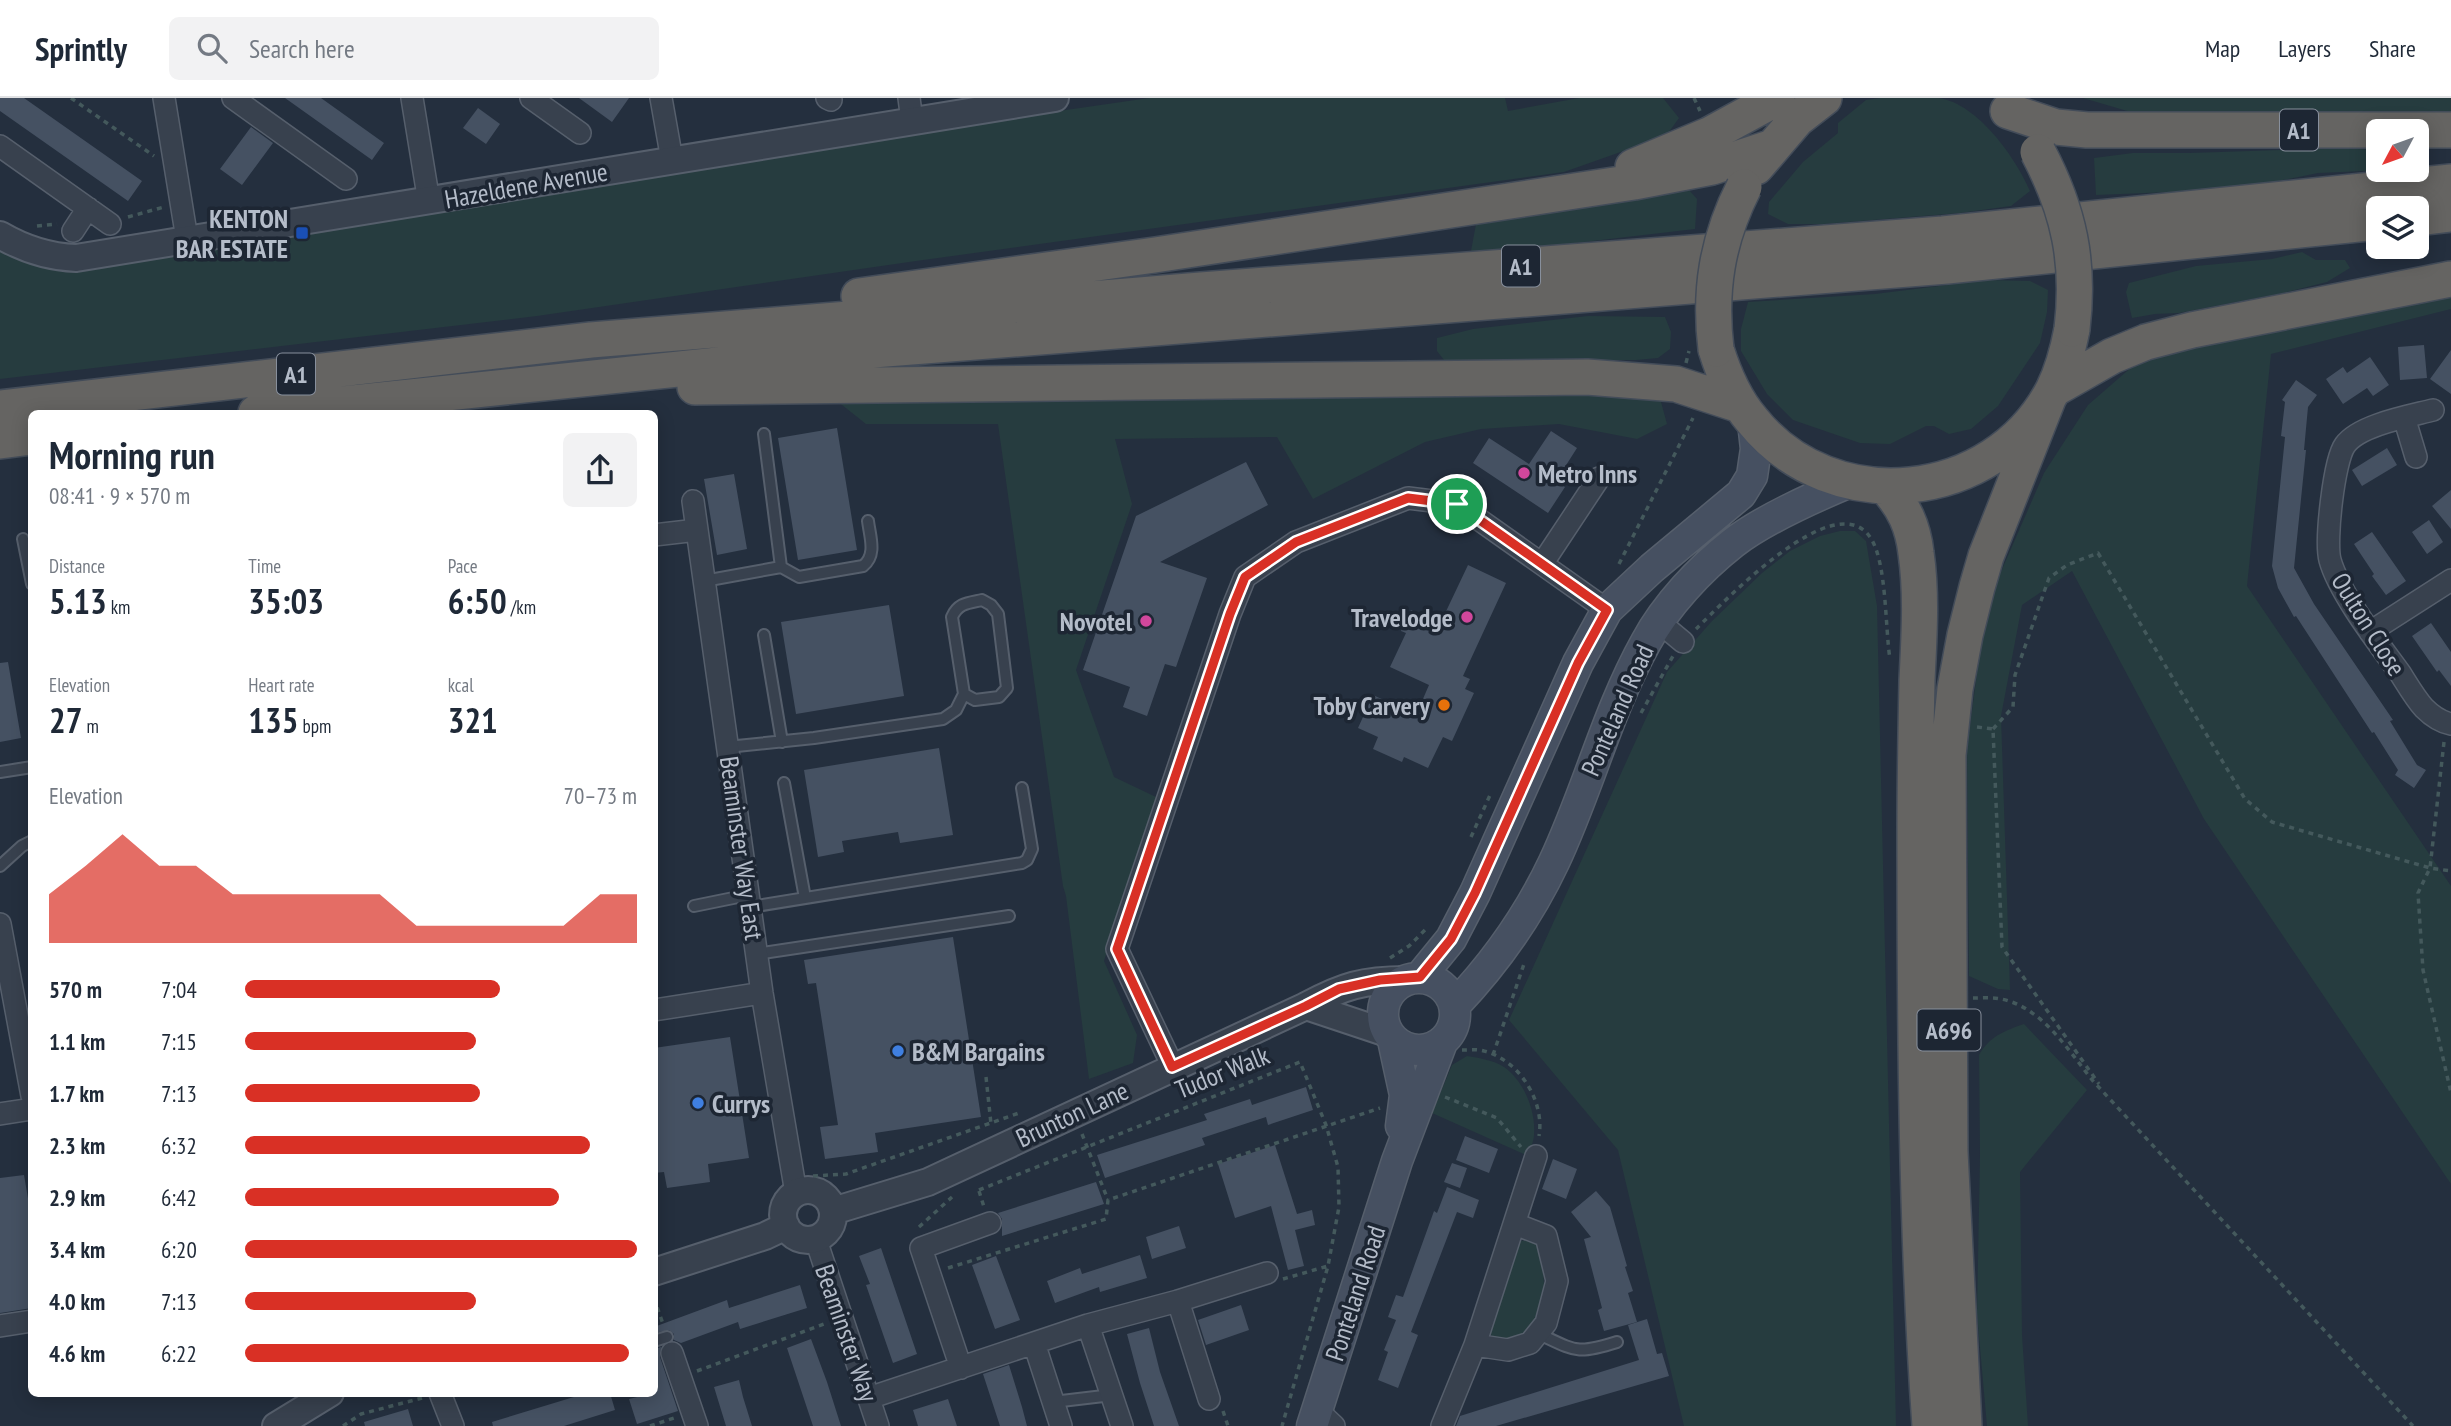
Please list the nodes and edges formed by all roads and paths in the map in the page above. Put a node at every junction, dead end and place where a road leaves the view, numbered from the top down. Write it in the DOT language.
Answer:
graph roads {
  1 [pos="71,98"];
  2 [pos="164,98"];
  3 [pos="233,98"];
  4 [pos="412,98"];
  5 [pos="531,98"];
  6 [pos="661,98"];
  7 [pos="1055,98"];
  8 [pos="1777,98"];
  9 [pos="1824,98"];
  10 [pos="2013,102"];
  11 [pos="910,110"];
  12 [pos="2451,130"];
  13 [pos="580,134"];
  14 [pos="1770,148"];
  15 [pos="3,152"];
  16 [pos="672,160"];
  17 [pos="176,171"];
  18 [pos="346,179"];
  19 [pos="2451,182"];
  20 [pos="1567,191"];
  21 [pos="429,202"];
  22 [pos="88,208"];
  23 [pos="2451,214"];
  24 [pos="2429,217"];
  25 [pos="2366,223"];
  26 [pos="110,224"];
  27 [pos="73,232"];
  28 [pos="0,235"];
  29 [pos="187,239"];
  30 [pos="2451,279"];
  31 [pos="591,340"];
  32 [pos="594,377"];
  33 [pos="2051,394"];
  34 [pos="0,408"];
  35 [pos="284,410"];
  36 [pos="2433,410"];
  37 [pos="1746,414"];
  38 [pos="2404,417"];
  39 [pos="764,434"];
  40 [pos="28,437"];
  41 [pos="0,440"];
  42 [pos="2416,457"];
  43 [pos="1599,478"];
  44 [pos="1850,482"];
  45 [pos="1886,487"];
  46 [pos="693,501"];
  47 [pos="868,521"];
  48 [pos="697,530"];
  49 [pos="658,535"];
  50 [pos="23,539"];
  51 [pos="28,564"];
  52 [pos="1542,564"];
  53 [pos="781,567"];
  54 [pos="2451,580"];
  55 [pos="704,581"];
  56 [pos="1607,610"];
  57 [pos="1659,621"];
  58 [pos="2371,632"];
  59 [pos="764,635"];
  60 [pos="1683,642"];
  61 [pos="1892,670"];
  62 [pos="964,694"];
  63 [pos="2449,724"];
  64 [pos="1966,726"];
  65 [pos="1993,729"];
  66 [pos="782,742"];
  67 [pos="727,747"];
  68 [pos="28,768"];
  69 [pos="0,772"];
  70 [pos="784,783"];
  71 [pos="1022,788"];
  72 [pos="28,844"];
  73 [pos="0,866"];
  74 [pos="2430,868"];
  75 [pos="2451,871"];
  76 [pos="805,898"];
  77 [pos="749,901"];
  78 [pos="694,906"];
  79 [pos="1009,916"];
  80 [pos="0,924"];
  81 [pos="756,954"];
  82 [pos="1413,979"];
  83 [pos="762,993"];
  84 [pos="1949,996"];
  85 [pos="1455,1005"];
  86 [pos="1306,1006"];
  87 [pos="658,1009"];
  88 [pos="1390,1037"];
  89 [pos="1438,1051"];
  90 [pos="1172,1067"];
  91 [pos="28,1074"];
  92 [pos="986,1077"];
  93 [pos="2104,1092"];
  94 [pos="2451,1093"];
  95 [pos="1440,1095"];
  96 [pos="1392,1104"];
  97 [pos="28,1110"];
  98 [pos="0,1114"];
  99 [pos="1073,1114"];
  100 [pos="1326,1125"];
  101 [pos="1087,1147"];
  102 [pos="999,1149"];
  103 [pos="1536,1156"];
  104 [pos="1397,1161"];
  105 [pos="979,1190"];
  106 [pos="796,1193"];
  107 [pos="954,1195"];
  108 [pos="1108,1200"];
  109 [pos="833,1211"];
  110 [pos="990,1223"];
  111 [pos="1515,1224"];
  112 [pos="786,1226"];
  113 [pos="816,1240"];
  114 [pos="920,1248"];
  115 [pos="1328,1266"];
  116 [pos="658,1271"];
  117 [pos="1267,1273"];
  118 [pos="929,1274"];
  119 [pos="1178,1301"];
  120 [pos="842,1318"];
  121 [pos="28,1322"];
  122 [pos="1088,1325"];
  123 [pos="0,1326"];
  124 [pos="1538,1333"];
  125 [pos="1617,1342"];
  126 [pos="1034,1343"];
  127 [pos="665,1344"];
  128 [pos="1475,1345"];
  129 [pos="961,1368"];
  130 [pos="681,1376"];
  131 [pos="1112,1395"];
  132 [pos="323,1397"];
  133 [pos="425,1397"];
  134 [pos="442,1397"];
  135 [pos="869,1398"];
  136 [pos="1209,1399"];
  137 [pos="1053,1402"];
  138 [pos="695,1419"];
  139 [pos="1321,1421"];
  140 [pos="276,1426"];
  141 [pos="343,1426"];
  142 [pos="453,1426"];
  143 [pos="650,1426"];
  144 [pos="878,1426"];
  145 [pos="1061,1426"];
  146 [pos="1122,1426"];
  147 [pos="1282,1426"];
  148 [pos="1442,1426"];
  149 [pos="1930,1426"];
  150 [pos="1964,1426"];
  151 [pos="2413,1426"];
  1 -- 17 [label="path"];
  2 -- 17 [label="street"];
  3 -- 18 [label="street"];
  4 -- 21 [label="street"];
  5 -- 13 [label="street"];
  6 -- 16 [label="street"];
  7 -- 11 [label="street, Hazeldene Avenue"];
  8 -- 20 [label="highway, A1"];
  9 -- 14 [label="highway"];
  10 -- 12 [label="highway, A1"];
  10 -- 33 [label="highway, bridge"];
  11 -- 16 [label="street, Hazeldene Avenue"];
  14 -- 20 [label="highway, A1"];
  14 -- 37 [label="highway, bridge"];
  15 -- 22 [label="street"];
  16 -- 21 [label="street, Hazeldene Avenue"];
  17 -- 29 [label="street"];
  19 -- 31 [label="highway, A1"];
  20 -- 31 [label="highway, A1"];
  21 -- 29 [label="street, Hazeldene Avenue"];
  22 -- 26 [label="street"];
  22 -- 27 [label="street"];
  23 -- 24 [label="highway"];
  25 -- 32 [label="highway, A1"];
  28 -- 29 [label="street, Hazeldene Avenue"];
  30 -- 33 [label="highway"];
  31 -- 34 [label="highway, A1"];
  32 -- 35 [label="highway, A1"];
  32 -- 37 [label="highway, A1"];
  33 -- 45 [label="highway"];
  33 -- 84 [label="highway, A696"];
  36 -- 38 [label="street, Oulton Close"];
  37 -- 44 [label="highway"];
  37 -- 56 [label="main road, Ponteland Road"];
  38 -- 42 [label="street"];
  38 -- 58 [label="street, Oulton Close"];
  39 -- 53 [label="lane"];
  40 -- 41 [label="highway"];
  43 -- 52 [label="street"];
  44 -- 45 [label="highway"];
  44 -- 57 [label="main road, Ponteland Road"];
  45 -- 149 [label="highway, A696"];
  46 -- 48 [label="street, Beaminster Way East"];
  47 -- 53 [label="lane"];
  48 -- 49 [label="street"];
  48 -- 55 [label="street, Beaminster Way East"];
  50 -- 51 [label="lane"];
  52 -- 56 [label="street"];
  52 -- 90 [label="street"];
  53 -- 55 [label="lane"];
  54 -- 58 [label="street"];
  55 -- 67 [label="street, Beaminster Way East"];
  56 -- 82 [label="main road, Ponteland Road"];
  57 -- 60 [label="street"];
  57 -- 85 [label="main road, Ponteland Road"];
  58 -- 63 [label="street, Oulton Close"];
  59 -- 66 [label="lane"];
  60 -- 61 [label="path"];
  62 -- 62 [label="lane"];
  62 -- 66 [label="lane"];
  63 -- 74 [label="path"];
  64 -- 65 [label="path"];
  65 -- 74 [label="path"];
  65 -- 93 [label="path"];
  66 -- 67 [label="lane"];
  67 -- 77 [label="street, Beaminster Way East"];
  68 -- 69 [label="lane"];
  70 -- 76 [label="lane"];
  71 -- 76 [label="lane"];
  72 -- 73 [label="lane"];
  74 -- 75 [label="path"];
  74 -- 94 [label="path"];
  76 -- 77 [label="lane"];
  77 -- 78 [label="lane"];
  77 -- 81 [label="street, Beaminster Way East"];
  79 -- 81 [label="lane"];
  80 -- 91 [label="street"];
  81 -- 83 [label="street, Beaminster Way East"];
  82 -- 85 [label="main road"];
  82 -- 86 [label="street, Brunton Lane"];
  82 -- 88 [label="main road"];
  83 -- 87 [label="street"];
  83 -- 106 [label="street, Beaminster Way East"];
  84 -- 93 [label="path"];
  84 -- 150 [label="highway, A696"];
  85 -- 89 [label="main road"];
  86 -- 88 [label="street"];
  86 -- 90 [label="street, Brunton Lane"];
  88 -- 89 [label="main road"];
  88 -- 104 [label="main road, Ponteland Road"];
  89 -- 103 [label="path"];
  89 -- 104 [label="main road, Ponteland Road"];
  90 -- 99 [label="street, Brunton Lane"];
  92 -- 102 [label="path"];
  93 -- 151 [label="path"];
  95 -- 103 [label="path"];
  96 -- 100 [label="path"];
  97 -- 98 [label="street"];
  99 -- 101 [label="path"];
  99 -- 102 [label="street, Brunton Lane"];
  100 -- 101 [label="path, Tudor Walk"];
  100 -- 108 [label="path"];
  100 -- 115 [label="path"];
  101 -- 105 [label="path, Tudor Walk"];
  101 -- 108 [label="path"];
  102 -- 109 [label="street, Brunton Lane"];
  103 -- 111 [label="street"];
  104 -- 139 [label="main road, Ponteland Road"];
  106 -- 109 [label="street"];
  106 -- 112 [label="street"];
  107 -- 114 [label="path"];
  108 -- 118 [label="path"];
  109 -- 113 [label="street"];
  110 -- 114 [label="street"];
  111 -- 124 [label="street"];
  111 -- 128 [label="street"];
  112 -- 113 [label="street"];
  112 -- 116 [label="street"];
  113 -- 120 [label="street, Beaminster Way"];
  114 -- 118 [label="street"];
  115 -- 117 [label="path"];
  115 -- 147 [label="path"];
  117 -- 119 [label="street"];
  118 -- 129 [label="street"];
  119 -- 122 [label="street"];
  119 -- 136 [label="street"];
  120 -- 130 [label="path"];
  120 -- 135 [label="street, Beaminster Way"];
  121 -- 123 [label="street"];
  122 -- 126 [label="street"];
  122 -- 131 [label="street"];
  124 -- 125 [label="lane"];
  124 -- 128 [label="street"];
  126 -- 129 [label="street"];
  126 -- 137 [label="street"];
  127 -- 130 [label="street"];
  128 -- 148 [label="street"];
  129 -- 135 [label="street"];
  130 -- 138 [label="street"];
  131 -- 137 [label="lane"];
  131 -- 146 [label="street"];
  132 -- 140 [label="street"];
  133 -- 141 [label="path"];
  134 -- 142 [label="street"];
  135 -- 144 [label="street, Beaminster Way"];
  137 -- 145 [label="street"];
  138 -- 143 [label="path"];
}
